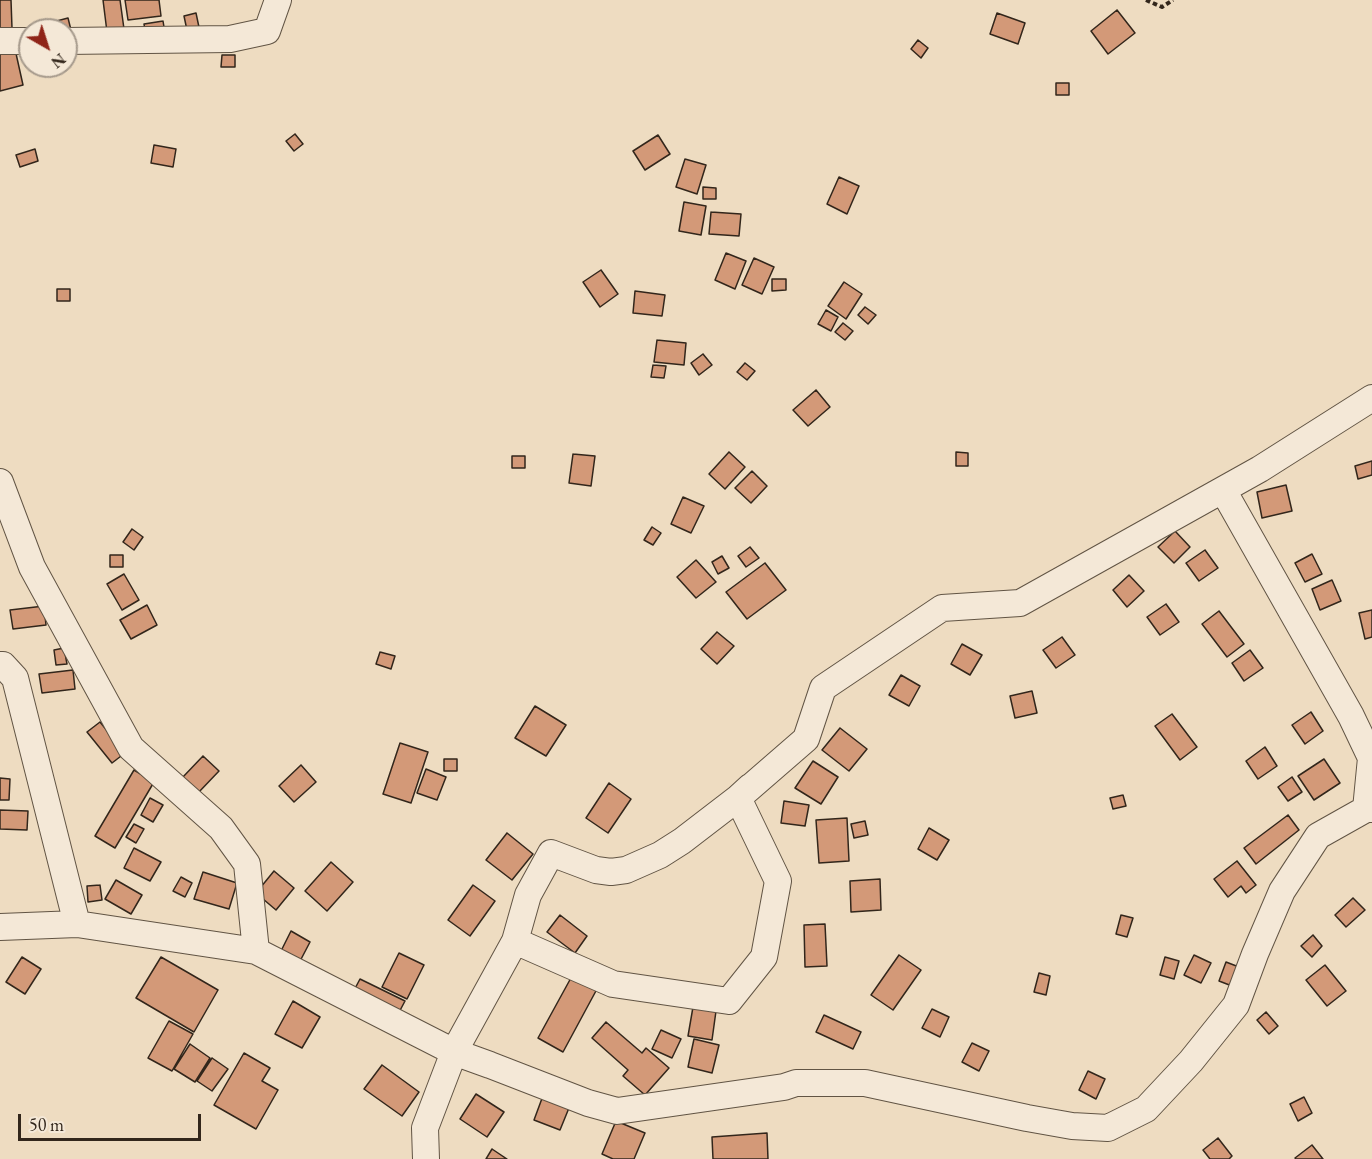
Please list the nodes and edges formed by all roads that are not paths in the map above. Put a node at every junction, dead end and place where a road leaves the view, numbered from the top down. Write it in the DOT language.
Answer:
graph roads {
  1 [pos="278,0"];
  2 [pos="0,41"];
  3 [pos="18,41"];
  4 [pos="78,41"];
  5 [pos="1372,398"];
  6 [pos="0,485"];
  7 [pos="1223,490"];
  8 [pos="1,657"];
  9 [pos="738,798"];
  10 [pos="1369,809"];
  11 [pos="77,924"];
  12 [pos="0,927"];
  13 [pos="515,941"];
  14 [pos="256,951"];
  15 [pos="454,1052"];
  16 [pos="426,1159"];
  1 -- 4 [label="street"];
  2 -- 3 [label="street"];
  5 -- 7 [label="street"];
  6 -- 14 [label="street"];
  7 -- 9 [label="street"];
  7 -- 10 [label="street"];
  8 -- 11 [label="street"];
  9 -- 13 [label="street"];
  9 -- 13 [label="street"];
  10 -- 15 [label="street"];
  11 -- 12 [label="street"];
  11 -- 14 [label="street"];
  13 -- 15 [label="street"];
  14 -- 15 [label="street"];
  15 -- 16 [label="street"];
}
